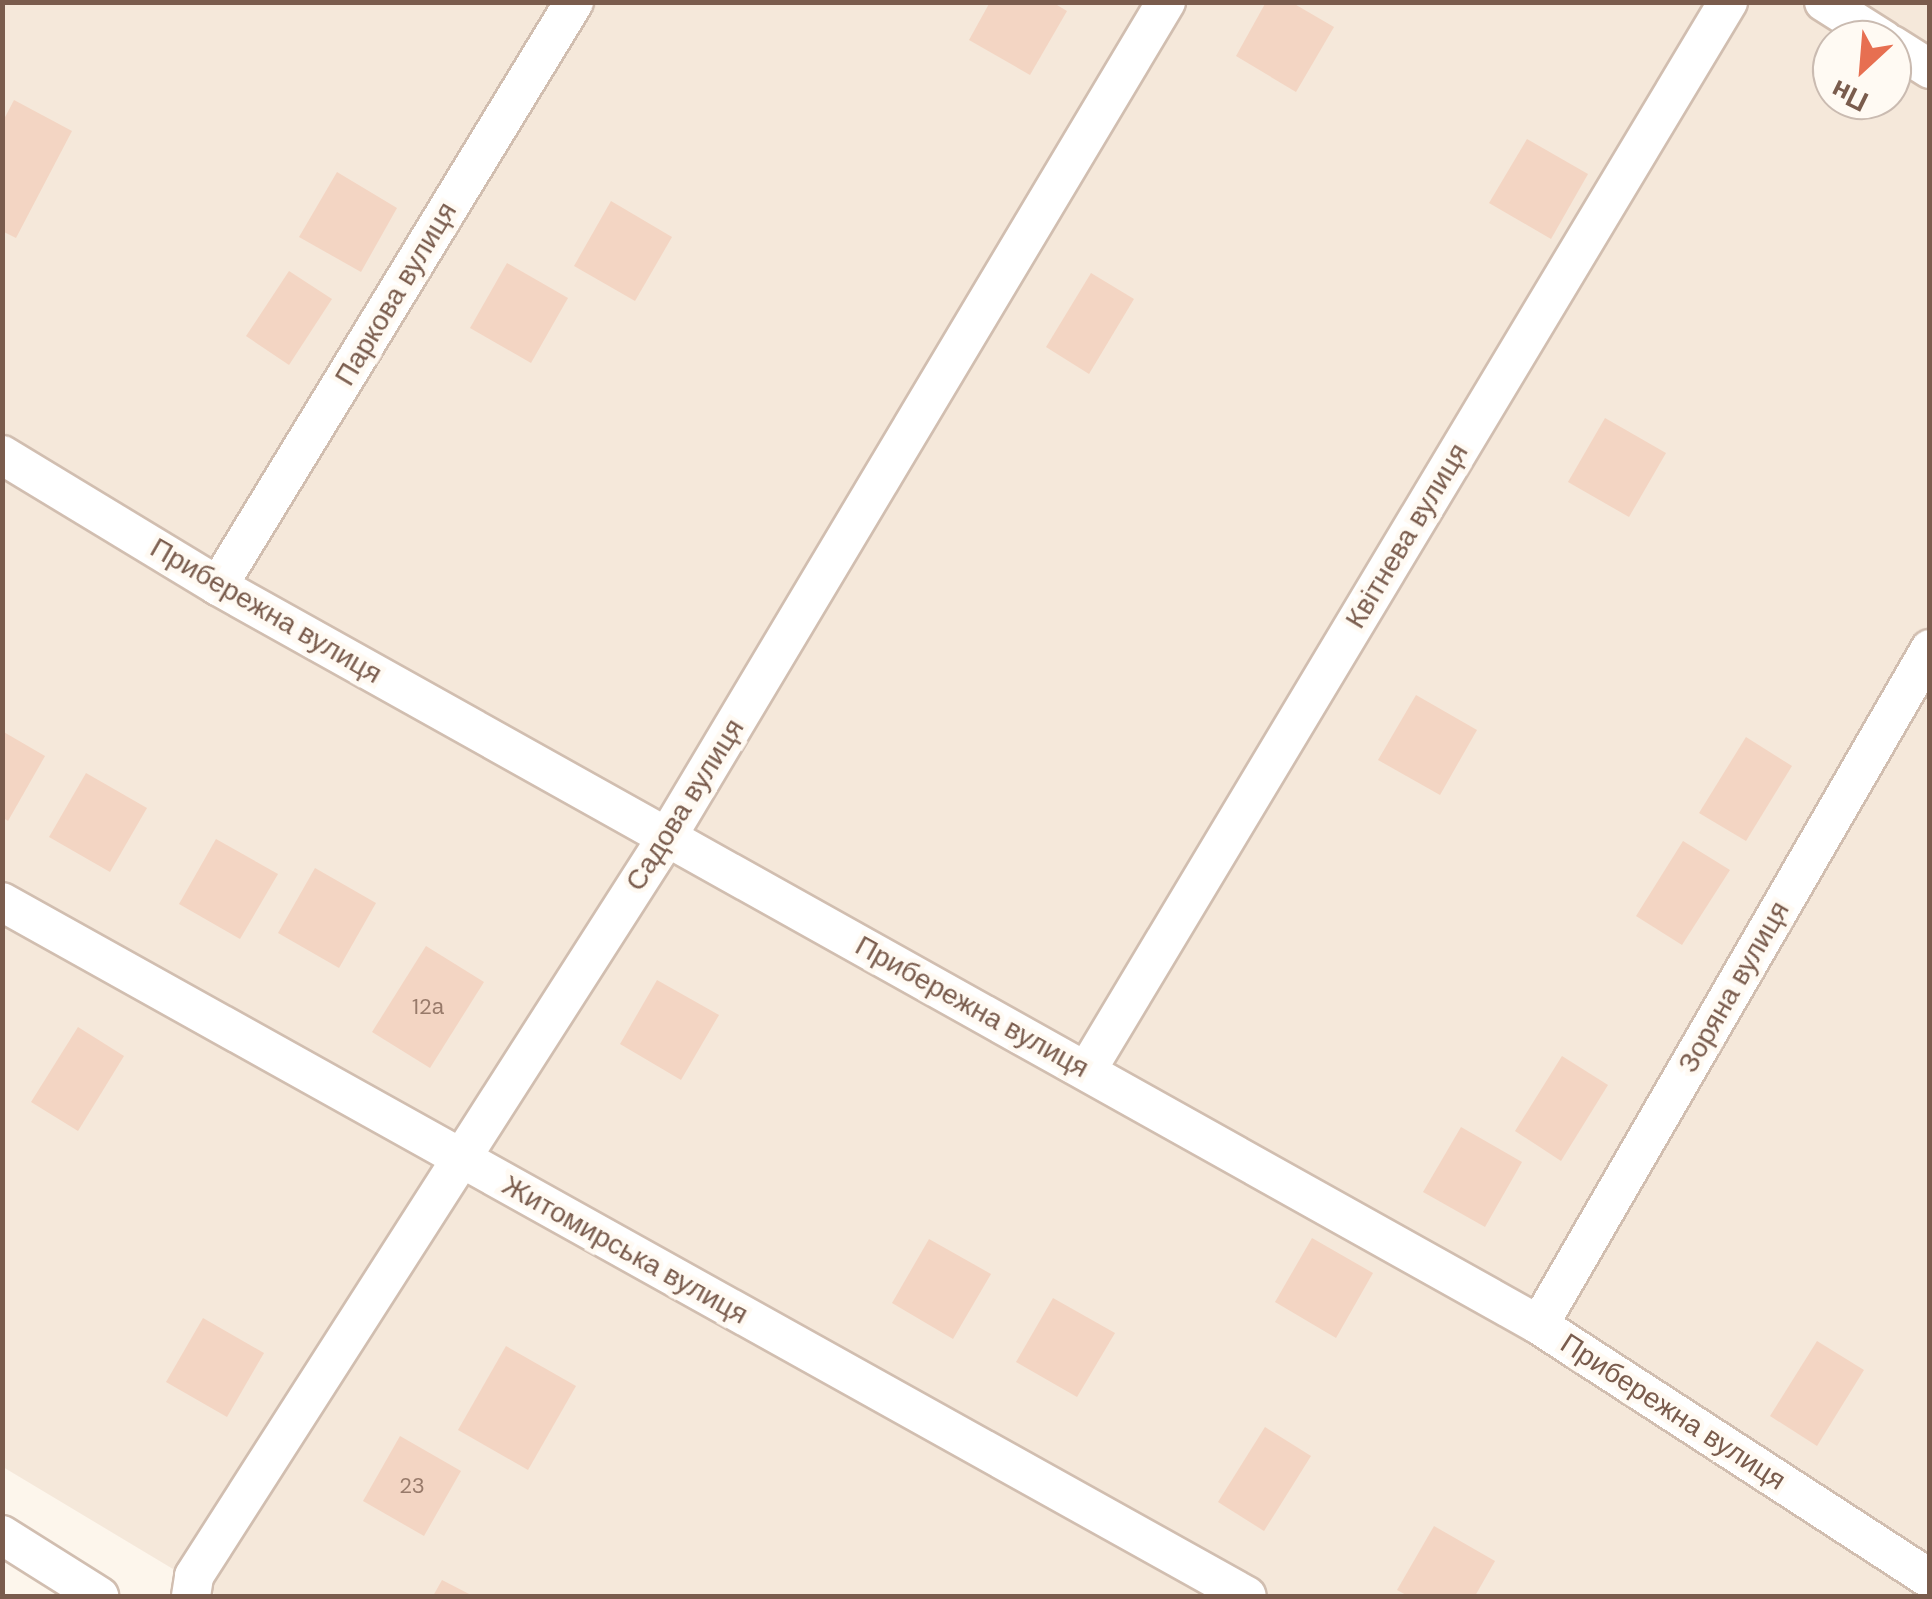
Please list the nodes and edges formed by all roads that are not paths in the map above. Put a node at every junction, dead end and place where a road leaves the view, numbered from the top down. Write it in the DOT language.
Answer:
graph roads {
  1 [pos="574,2"];
  2 [pos="1166,2"];
  3 [pos="1728,2"];
  4 [pos="1824,2"];
  5 [pos="1852,20"];
  6 [pos="2,455"];
  7 [pos="218,586"];
  8 [pos="1930,650"];
  9 [pos="667,838"];
  10 [pos="2,902"];
  11 [pos="1087,1070"];
  12 [pos="459,1158"];
  13 [pos="1539,1325"];
  14 [pos="2,1535"];
  15 [pos="1930,1579"];
  16 [pos="99,1596"];
  17 [pos="191,1596"];
  18 [pos="1247,1596"];
  1 -- 7 [label="street, Паркова вулиця"];
  2 -- 9 [label="street, Садова вулиця"];
  3 -- 11 [label="street, Квітнева вулиця"];
  4 -- 5 [label="street"];
  6 -- 7 [label="street, Прибережна вулиця"];
  7 -- 9 [label="street, Прибережна вулиця"];
  8 -- 13 [label="street, Зоряна вулиця"];
  9 -- 11 [label="street, Прибережна вулиця"];
  9 -- 12 [label="street, Садова вулиця"];
  10 -- 12 [label="street, Житомирська вулиця"];
  11 -- 13 [label="street, Прибережна вулиця"];
  12 -- 17 [label="street, Садова вулиця"];
  12 -- 18 [label="street, Житомирська вулиця"];
  13 -- 15 [label="street, Прибережна вулиця"];
  14 -- 16 [label="street"];
}
